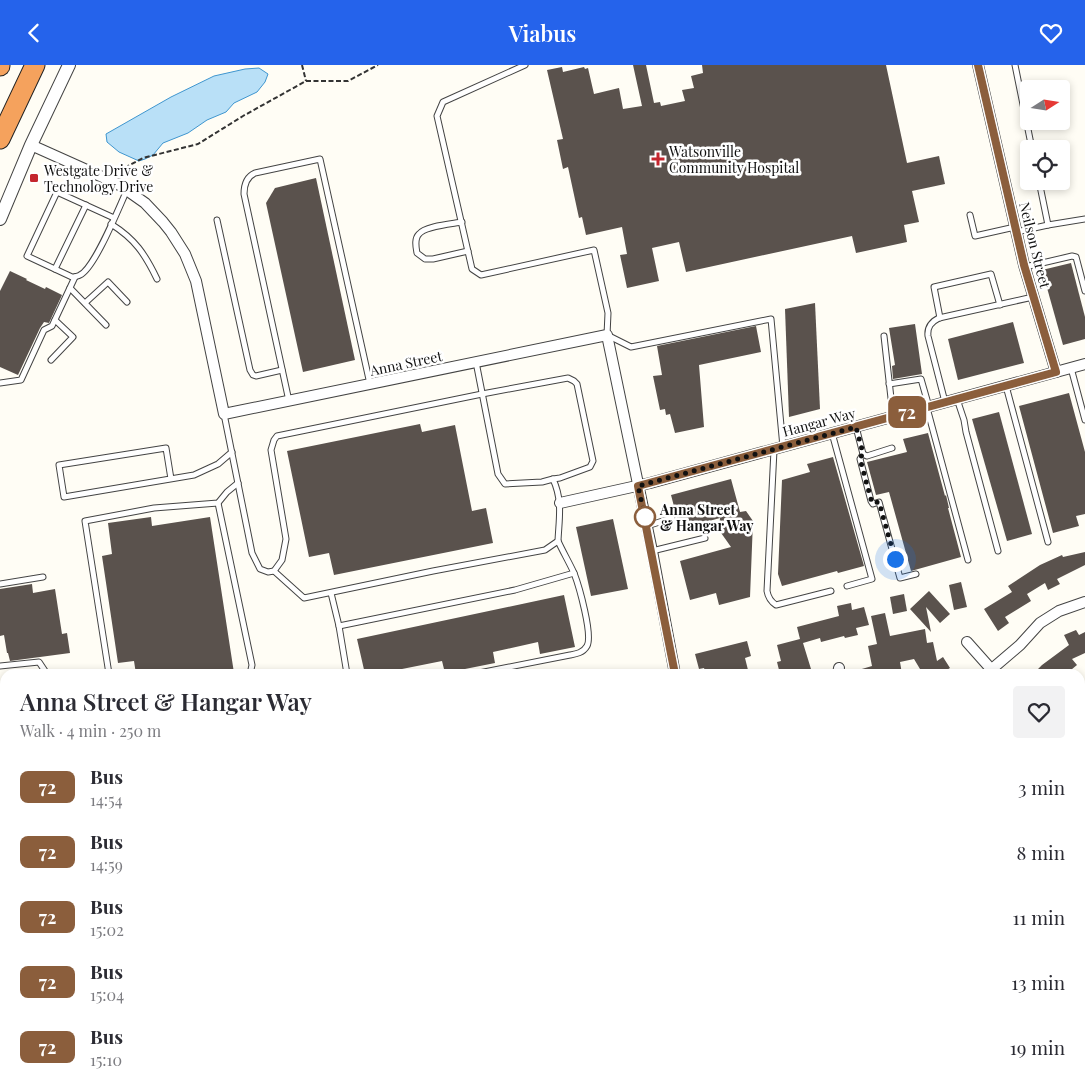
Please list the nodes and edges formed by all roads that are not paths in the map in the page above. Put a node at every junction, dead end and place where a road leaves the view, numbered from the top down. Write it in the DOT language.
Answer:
graph roads {
  1 [pos="35,65"];
  2 [pos="69,65"];
  3 [pos="525,65"];
  4 [pos="978,65"];
  5 [pos="1015,65"];
  6 [pos="0,139"];
  7 [pos="1030,140"];
  8 [pos="31,145"];
  9 [pos="123,187"];
  10 [pos="1040,190"];
  11 [pos="86,205"];
  12 [pos="970,215"];
  13 [pos="0,219"];
  14 [pos="1085,219"];
  15 [pos="217,220"];
  16 [pos="113,221"];
  17 [pos="462,222"];
  18 [pos="1048,225"];
  19 [pos="1016,229"];
  20 [pos="468,251"];
  21 [pos="1025,267"];
  22 [pos="55,269"];
  23 [pos="76,277"];
  24 [pos="157,279"];
  25 [pos="70,288"];
  26 [pos="1085,291"];
  27 [pos="1034,297"];
  28 [pos="127,302"];
  29 [pos="85,303"];
  30 [pos="1000,305"];
  31 [pos="940,318"];
  32 [pos="55,320"];
  33 [pos="106,325"];
  34 [pos="607,335"];
  35 [pos="884,336"];
  36 [pos="51,359"];
  37 [pos="476,362"];
  38 [pos="1085,364"];
  39 [pos="1071,368"];
  40 [pos="282,371"];
  41 [pos="1056,372"];
  42 [pos="0,383"];
  43 [pos="370,384"];
  44 [pos="889,384"];
  45 [pos="1006,385"];
  46 [pos="482,394"];
  47 [pos="957,399"];
  48 [pos="289,401"];
  49 [pos="945,402"];
  50 [pos="928,407"];
  51 [pos="224,414"];
  52 [pos="893,416"];
  53 [pos="1085,421"];
  54 [pos="856,427"];
  55 [pos="832,433"];
  56 [pos="778,448"];
  57 [pos="892,448"];
  58 [pos="232,452"];
  59 [pos="863,453"];
  60 [pos="171,479"];
  61 [pos="553,479"];
  62 [pos="238,483"];
  63 [pos="638,486"];
  64 [pos="218,503"];
  65 [pos="560,503"];
  66 [pos="672,518"];
  67 [pos="646,526"];
  68 [pos="705,538"];
  69 [pos="558,541"];
  70 [pos="1048,542"];
  71 [pos="652,551"];
  72 [pos="998,551"];
  73 [pos="968,560"];
  74 [pos="274,571"];
  75 [pos="574,573"];
  76 [pos="916,574"];
  77 [pos="43,577"];
  78 [pos="0,584"];
  79 [pos="847,586"];
  80 [pos="831,591"];
  81 [pos="331,593"];
  82 [pos="1085,602"];
  83 [pos="339,627"];
  84 [pos="967,642"];
  85 [pos="0,666"];
  86 [pos="44,669"];
  87 [pos="108,669"];
  88 [pos="251,669"];
  89 [pos="346,669"];
  90 [pos="499,669"];
  91 [pos="674,669"];
  92 [pos="987,669"];
  93 [pos="991,669"];
  1 -- 6 [label="highway"];
  2 -- 8 [label="street"];
  3 -- 17 [label="lane"];
  4 -- 19 [label="street, Neilson Street"];
  5 -- 7 [label="lane"];
  8 -- 9 [label="street"];
  8 -- 13 [label="street"];
  9 -- 16 [label="lane"];
  9 -- 51 [label="street"];
  10 -- 18 [label="lane"];
  11 -- 16 [label="lane"];
  11 -- 22 [label="lane"];
  11 -- 22 [label="lane"];
  12 -- 19 [label="lane"];
  14 -- 18 [label="lane"];
  15 -- 40 [label="lane"];
  16 -- 23 [label="lane"];
  16 -- 24 [label="lane"];
  17 -- 20 [label="lane"];
  17 -- 20 [label="lane"];
  18 -- 19 [label="lane"];
  19 -- 21 [label="street, Neilson Street"];
  20 -- 34 [label="lane"];
  21 -- 26 [label="lane"];
  21 -- 27 [label="street, Neilson Street"];
  22 -- 23 [label="lane"];
  23 -- 25 [label="lane"];
  25 -- 29 [label="lane"];
  25 -- 32 [label="lane"];
  27 -- 30 [label="lane"];
  27 -- 41 [label="street, Neilson Street"];
  28 -- 29 [label="lane"];
  29 -- 33 [label="lane"];
  30 -- 31 [label="lane"];
  30 -- 31 [label="lane"];
  31 -- 49 [label="lane"];
  32 -- 36 [label="lane"];
  32 -- 42 [label="lane"];
  34 -- 37 [label="street, Anna Street"];
  34 -- 56 [label="lane"];
  34 -- 63 [label="street"];
  35 -- 44 [label="lane"];
  37 -- 43 [label="street, Anna Street"];
  37 -- 46 [label="lane"];
  38 -- 39 [label="street, Hangar Way"];
  39 -- 41 [label="street, Hangar Way"];
  39 -- 53 [label="lane"];
  40 -- 43 [label="lane"];
  40 -- 48 [label="lane"];
  41 -- 45 [label="street, Hangar Way"];
  43 -- 48 [label="street, Anna Street"];
  44 -- 50 [label="lane"];
  44 -- 52 [label="lane"];
  45 -- 47 [label="street, Hangar Way"];
  45 -- 70 [label="lane"];
  46 -- 61 [label="lane"];
  46 -- 61 [label="lane"];
  46 -- 74 [label="lane"];
  47 -- 49 [label="street, Hangar Way"];
  47 -- 72 [label="lane"];
  48 -- 51 [label="street, Anna Street"];
  49 -- 50 [label="street, Hangar Way"];
  50 -- 52 [label="street, Hangar Way"];
  50 -- 73 [label="lane"];
  51 -- 58 [label="lane"];
  52 -- 54 [label="street, Hangar Way"];
  54 -- 55 [label="street, Hangar Way"];
  54 -- 59 [label="lane"];
  55 -- 56 [label="street, Hangar Way"];
  55 -- 79 [label="lane"];
  56 -- 63 [label="street, Hangar Way"];
  56 -- 80 [label="lane"];
  57 -- 59 [label="lane"];
  58 -- 60 [label="lane"];
  58 -- 62 [label="lane"];
  59 -- 76 [label="lane"];
  60 -- 60 [label="lane"];
  61 -- 65 [label="lane"];
  62 -- 64 [label="lane"];
  62 -- 74 [label="lane"];
  63 -- 65 [label="street, Hangar Way"];
  63 -- 67 [label="street"];
  64 -- 87 [label="lane"];
  64 -- 88 [label="lane"];
  65 -- 69 [label="lane"];
  66 -- 67 [label="lane"];
  67 -- 71 [label="street"];
  68 -- 71 [label="lane"];
  69 -- 75 [label="lane"];
  69 -- 81 [label="lane"];
  71 -- 91 [label="street"];
  74 -- 81 [label="lane"];
  75 -- 83 [label="lane"];
  75 -- 90 [label="lane"];
  77 -- 78 [label="lane"];
  81 -- 83 [label="lane"];
  82 -- 93 [label="street"];
  83 -- 89 [label="lane"];
  84 -- 92 [label="street"];
  85 -- 86 [label="lane"];
}
